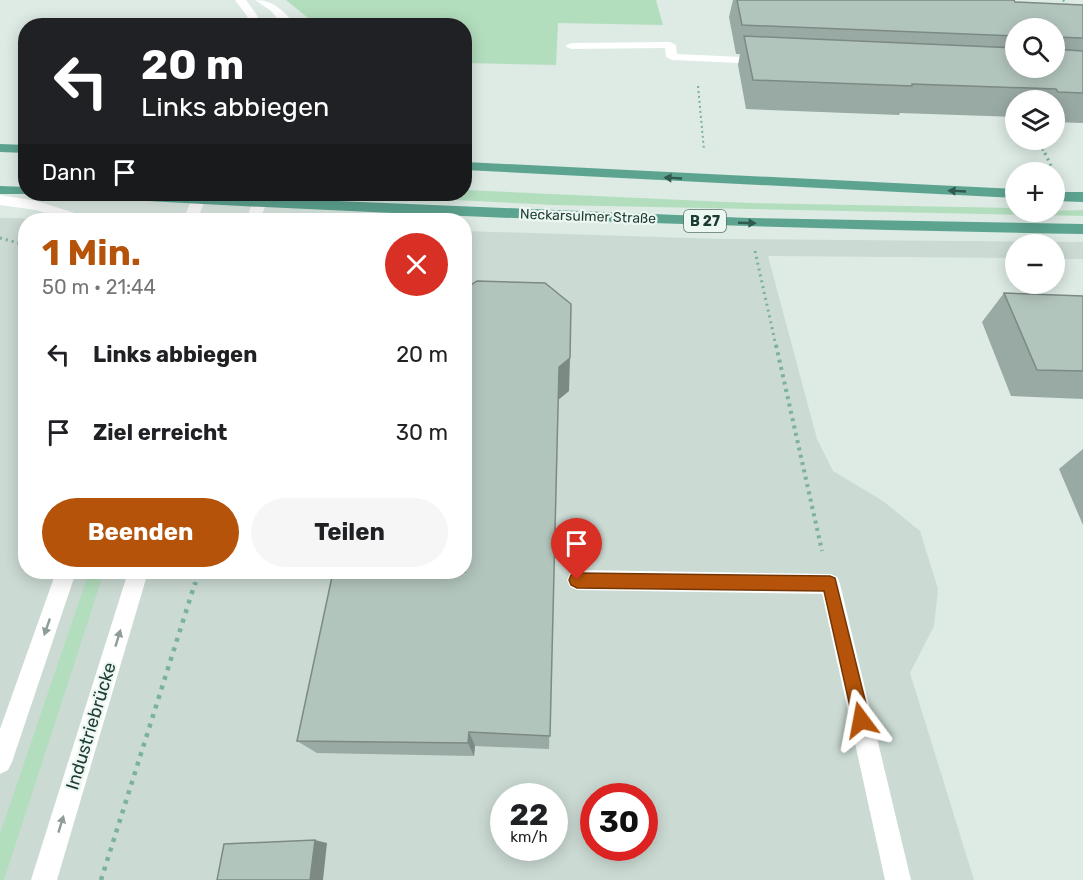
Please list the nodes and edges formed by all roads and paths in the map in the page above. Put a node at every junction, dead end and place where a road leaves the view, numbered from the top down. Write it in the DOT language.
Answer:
graph roads {
  1 [pos="240,0"];
  2 [pos="260,0"];
  3 [pos="1064,0"];
  4 [pos="1070,8"];
  5 [pos="253,18"];
  6 [pos="283,18"];
  7 [pos="571,46"];
  8 [pos="696,58"];
  9 [pos="779,62"];
  10 [pos="703,144"];
  11 [pos="0,148"];
  12 [pos="18,149"];
  13 [pos="472,166"];
  14 [pos="0,190"];
  15 [pos="18,191"];
  16 [pos="1005,193"];
  17 [pos="1065,196"];
  18 [pos="1083,197"];
  19 [pos="0,200"];
  20 [pos="310,201"];
  21 [pos="458,210"];
  22 [pos="60,213"];
  23 [pos="442,213"];
  24 [pos="749,223"];
  25 [pos="1083,229"];
  26 [pos="0,238"];
  27 [pos="18,242"];
  28 [pos="64,579"];
  29 [pos="136,579"];
  30 [pos="197,579"];
  31 [pos="577,580"];
  32 [pos="830,584"];
  33 [pos="0,762"];
  34 [pos="44,880"];
  35 [pos="101,880"];
  36 [pos="898,880"];
  1 -- 5 [label="main road"];
  2 -- 6 [label="main road"];
  3 -- 4 [label="path"];
  7 -- 8 [label="main road"];
  8 -- 9 [label="main road"];
  8 -- 10 [label="path"];
  11 -- 12 [label="main road"];
  16 -- 13 [label="main road, one-way"];
  14 -- 15 [label="main road"];
  17 -- 18 [label="main road"];
  19 -- 22 [label="main road"];
  20 -- 21 [label="main road, Neckarsulmer Straße / B 27"];
  21 -- 23 [label="main road"];
  21 -- 24 [label="main road, Neckarsulmer Straße / B 27, one-way"];
  24 -- 25 [label="main road, Neckarsulmer Straße / B 27"];
  24 -- 32 [label="path"];
  26 -- 27 [label="path"];
  28 -- 33 [label="main road, one-way"];
  34 -- 29 [label="main road, Industriebrücke, one-way"];
  30 -- 35 [label="path"];
  31 -- 32 [label="main road"];
  32 -- 36 [label="main road"];
}
